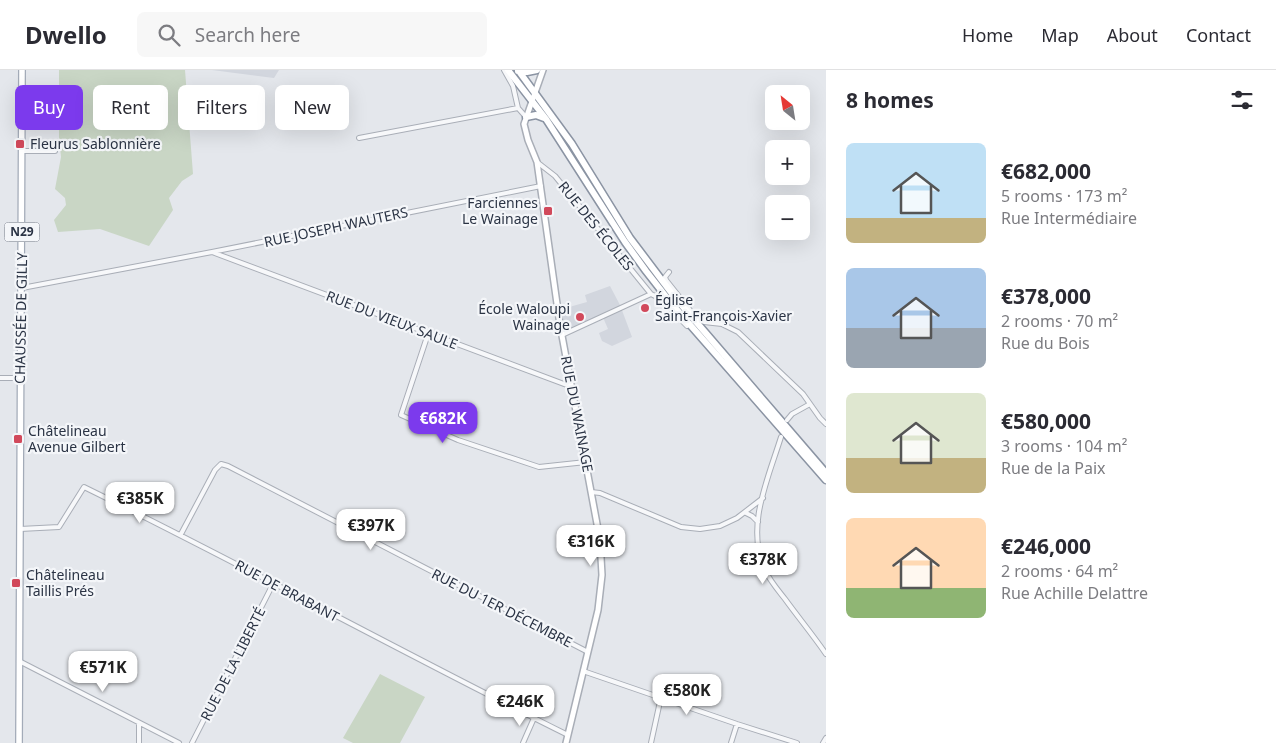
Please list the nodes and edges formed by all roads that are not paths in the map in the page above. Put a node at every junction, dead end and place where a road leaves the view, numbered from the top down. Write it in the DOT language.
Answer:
graph roads {
  1 [pos="22,70"];
  2 [pos="504,70"];
  3 [pos="508,70"];
  4 [pos="518,70"];
  5 [pos="537,70"];
  6 [pos="543,70"];
  7 [pos="534,92"];
  8 [pos="531,100"];
  9 [pos="518,108"];
  10 [pos="526,116"];
  11 [pos="546,119"];
  12 [pos="359,138"];
  13 [pos="55,150"];
  14 [pos="22,151"];
  15 [pos="537,162"];
  16 [pos="541,186"];
  17 [pos="212,252"];
  18 [pos="669,272"];
  19 [pos="22,288"];
  20 [pos="651,294"];
  21 [pos="687,326"];
  22 [pos="428,334"];
  23 [pos="562,335"];
  24 [pos="0,378"];
  25 [pos="21,378"];
  26 [pos="572,387"];
  27 [pos="810,404"];
  28 [pos="787,420"];
  29 [pos="826,424"];
  30 [pos="781,437"];
  31 [pos="586,462"];
  32 [pos="826,473"];
  33 [pos="826,480"];
  34 [pos="591,492"];
  35 [pos="763,498"];
  36 [pos="746,513"];
  37 [pos="758,522"];
  38 [pos="20,529"];
  39 [pos="181,534"];
  40 [pos="273,584"];
  41 [pos="588,652"];
  42 [pos="826,654"];
  43 [pos="19,662"];
  44 [pos="583,671"];
  45 [pos="662,697"];
  46 [pos="534,718"];
  47 [pos="139,722"];
  48 [pos="736,724"];
  49 [pos="568,735"];
  50 [pos="772,736"];
  51 [pos="826,738"];
  52 [pos="19,743"];
  53 [pos="139,743"];
  54 [pos="179,743"];
  55 [pos="192,743"];
  56 [pos="523,743"];
  57 [pos="566,743"];
  58 [pos="651,743"];
  59 [pos="731,743"];
  60 [pos="770,743"];
  61 [pos="797,743"];
  62 [pos="823,743"];
  1 -- 14 [label="main road, CHAUSSÉE DE GILLY / N29"];
  2 -- 9 [label="street"];
  3 -- 8 [label="highway"];
  4 -- 5 [label="highway"];
  4 -- 7 [label="highway"];
  6 -- 7 [label="street, RUE DU WAINAGE"];
  7 -- 8 [label="street, RUE DU WAINAGE"];
  7 -- 32 [label="highway"];
  8 -- 10 [label="street, RUE DU WAINAGE"];
  8 -- 11 [label="highway"];
  9 -- 10 [label="street"];
  9 -- 12 [label="street"];
  10 -- 11 [label="highway"];
  10 -- 15 [label="street, RUE DU WAINAGE"];
  11 -- 33 [label="highway"];
  13 -- 14 [label="street"];
  14 -- 19 [label="main road, CHAUSSÉE DE GILLY / N29"];
  15 -- 16 [label="street, RUE DU WAINAGE"];
  15 -- 20 [label="street, RUE DES ÉCOLES"];
  16 -- 17 [label="street, RUE JOSEPH WAUTERS"];
  16 -- 23 [label="street, RUE DU WAINAGE"];
  17 -- 19 [label="street, RUE JOSEPH WAUTERS"];
  17 -- 22 [label="street, RUE DU VIEUX SAULE"];
  18 -- 27 [label="street"];
  19 -- 25 [label="main road, CHAUSSÉE DE GILLY / N29"];
  20 -- 21 [label="street, RUE DES ÉCOLES"];
  20 -- 23 [label="street"];
  22 -- 26 [label="street, RUE DU VIEUX SAULE"];
  22 -- 31 [label="street"];
  23 -- 26 [label="street, RUE DU WAINAGE"];
  24 -- 25 [label="street"];
  25 -- 38 [label="main road, CHAUSSÉE DE GILLY / N29"];
  26 -- 31 [label="street, RUE DU WAINAGE"];
  27 -- 28 [label="street"];
  27 -- 29 [label="street"];
  30 -- 35 [label="street"];
  31 -- 34 [label="street, RUE DU WAINAGE"];
  34 -- 36 [label="street"];
  34 -- 41 [label="street, RUE DU WAINAGE"];
  35 -- 36 [label="street"];
  35 -- 37 [label="street"];
  36 -- 37 [label="street"];
  37 -- 42 [label="street"];
  38 -- 39 [label="street, RUE DE BRABANT"];
  38 -- 43 [label="main road, N29"];
  39 -- 40 [label="street, RUE DE BRABANT"];
  39 -- 41 [label="street, RUE DU 1ER DÉCEMBRE"];
  40 -- 46 [label="street, RUE DE BRABANT"];
  40 -- 55 [label="street, RUE DE LA LIBERTÉ"];
  41 -- 44 [label="street, RUE DU WAINAGE"];
  43 -- 47 [label="street"];
  43 -- 52 [label="main road, N29"];
  44 -- 45 [label="street"];
  44 -- 49 [label="street, RUE DU WAINAGE"];
  45 -- 48 [label="street"];
  45 -- 58 [label="street"];
  46 -- 49 [label="street, RUE DE BRABANT"];
  46 -- 56 [label="street"];
  47 -- 53 [label="street"];
  47 -- 54 [label="street"];
  48 -- 50 [label="street"];
  48 -- 59 [label="street"];
  49 -- 57 [label="street, RUE DU WAINAGE"];
  50 -- 60 [label="street"];
  50 -- 61 [label="street"];
  51 -- 62 [label="street"];
}
